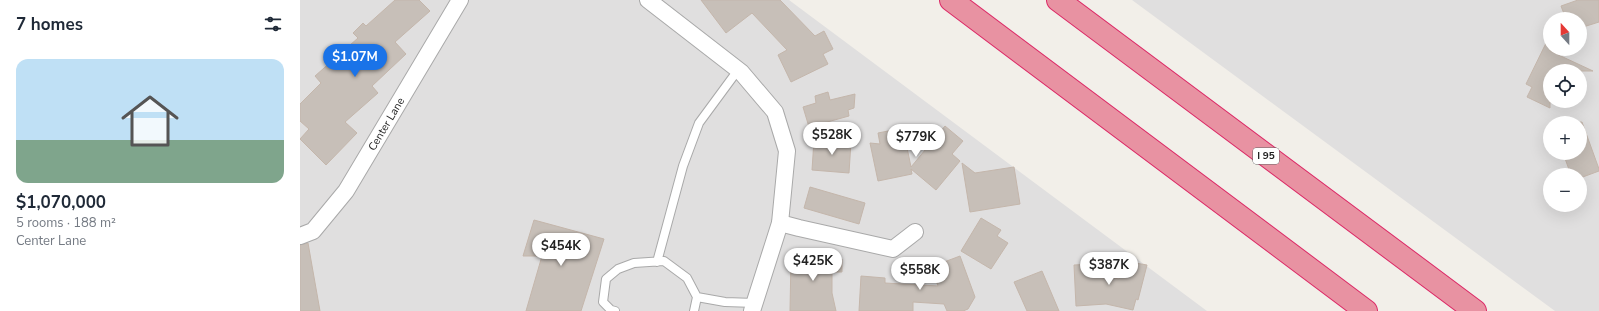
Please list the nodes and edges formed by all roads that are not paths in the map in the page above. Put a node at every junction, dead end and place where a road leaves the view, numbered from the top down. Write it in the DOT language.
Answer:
graph roads {
  1 [pos="460,0"];
  2 [pos="648,0"];
  3 [pos="951,0"];
  4 [pos="1058,0"];
  5 [pos="738,70"];
  6 [pos="780,223"];
  7 [pos="916,232"];
  8 [pos="300,236"];
  9 [pos="657,262"];
  10 [pos="697,297"];
  11 [pos="754,307"];
  12 [pos="615,311"];
  13 [pos="694,311"];
  14 [pos="1366,311"];
  15 [pos="1475,311"];
  1 -- 8 [label="street, Center Lane"];
  2 -- 5 [label="street"];
  3 -- 14 [label="highway"];
  4 -- 15 [label="highway, I 95"];
  5 -- 6 [label="street"];
  5 -- 9 [label="lane"];
  6 -- 7 [label="street"];
  6 -- 11 [label="street"];
  9 -- 10 [label="lane"];
  9 -- 12 [label="lane"];
  10 -- 11 [label="lane"];
  10 -- 13 [label="lane"];
}
